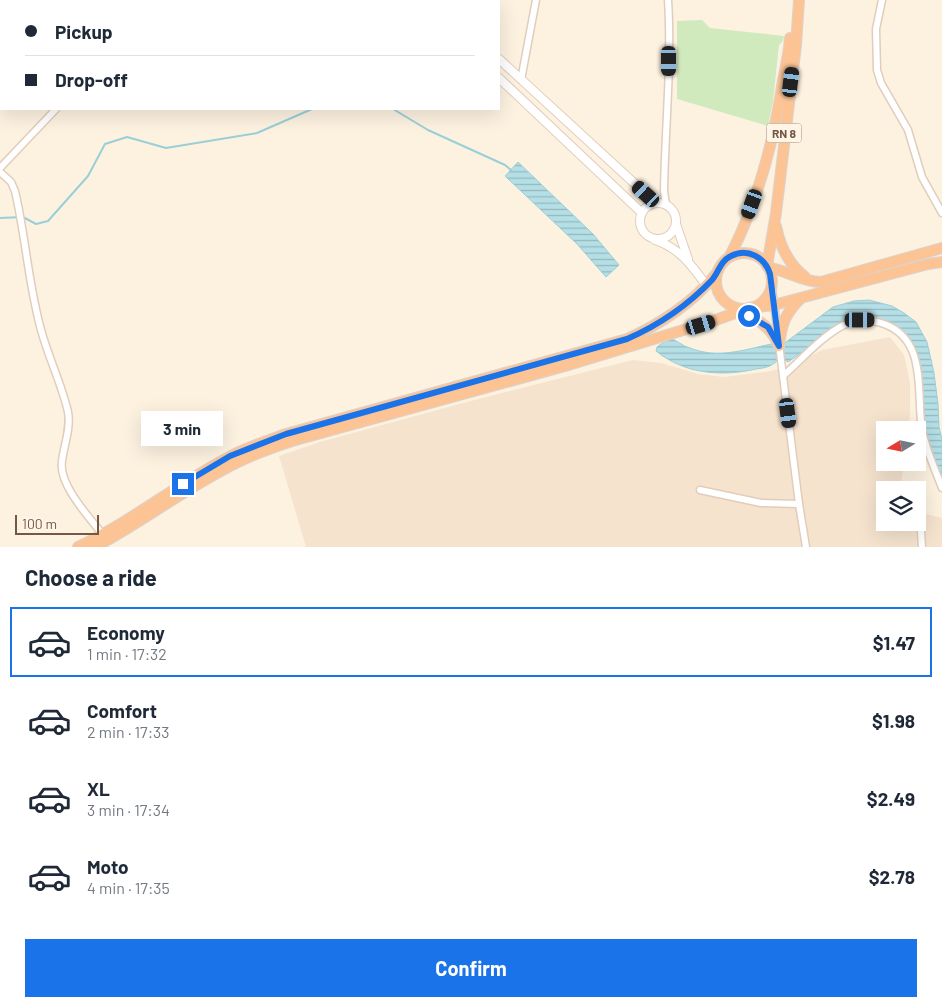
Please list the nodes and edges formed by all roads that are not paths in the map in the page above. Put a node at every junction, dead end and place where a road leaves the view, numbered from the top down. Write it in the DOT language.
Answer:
graph roads {
  1 [pos="536,0"];
  2 [pos="668,0"];
  3 [pos="793,0"];
  4 [pos="799,0"];
  5 [pos="882,0"];
  6 [pos="500,60"];
  7 [pos="500,79"];
  8 [pos="521,80"];
  9 [pos="55,110"];
  10 [pos="0,168"];
  11 [pos="0,172"];
  12 [pos="654,203"];
  13 [pos="666,205"];
  14 [pos="642,213"];
  15 [pos="942,213"];
  16 [pos="776,214"];
  17 [pos="676,224"];
  18 [pos="654,240"];
  19 [pos="942,248"];
  20 [pos="730,256"];
  21 [pos="688,261"];
  22 [pos="942,262"];
  23 [pos="768,267"];
  24 [pos="716,274"];
  25 [pos="771,280"];
  26 [pos="810,281"];
  27 [pos="706,285"];
  28 [pos="802,297"];
  29 [pos="774,305"];
  30 [pos="749,308"];
  31 [pos="735,313"];
  32 [pos="644,337"];
  33 [pos="779,346"];
  34 [pos="783,376"];
  35 [pos="942,488"];
  36 [pos="700,490"];
  37 [pos="799,504"];
  38 [pos="921,531"];
  39 [pos="103,535"];
  40 [pos="78,547"];
  41 [pos="95,547"];
  42 [pos="806,547"];
  43 [pos="922,547"];
  1 -- 8 [label="street"];
  2 -- 13 [label="street"];
  3 -- 20 [label="highway, RN 8"];
  4 -- 16 [label="highway, RN 8"];
  5 -- 15 [label="street"];
  6 -- 8 [label="street"];
  7 -- 14 [label="street"];
  8 -- 12 [label="street"];
  9 -- 10 [label="street"];
  11 -- 39 [label="street"];
  12 -- 13 [label="street"];
  12 -- 14 [label="street"];
  13 -- 17 [label="street"];
  14 -- 18 [label="street"];
  16 -- 23 [label="highway, RN 8"];
  16 -- 26 [label="highway"];
  17 -- 18 [label="street"];
  17 -- 21 [label="street"];
  18 -- 21 [label="street"];
  19 -- 26 [label="highway"];
  20 -- 23 [label="highway"];
  20 -- 24 [label="highway"];
  21 -- 27 [label="street"];
  22 -- 28 [label="highway"];
  23 -- 25 [label="highway"];
  23 -- 26 [label="highway"];
  24 -- 27 [label="highway"];
  24 -- 30 [label="highway"];
  25 -- 29 [label="street"];
  25 -- 30 [label="highway"];
  27 -- 32 [label="highway"];
  28 -- 29 [label="highway"];
  28 -- 33 [label="highway"];
  29 -- 30 [label="highway"];
  29 -- 33 [label="street"];
  30 -- 31 [label="highway"];
  31 -- 32 [label="highway"];
  31 -- 33 [label="highway"];
  32 -- 39 [label="highway"];
  32 -- 41 [label="highway"];
  33 -- 34 [label="street"];
  34 -- 35 [label="street"];
  34 -- 37 [label="street"];
  36 -- 37 [label="street"];
  37 -- 42 [label="street"];
  38 -- 43 [label="street"];
  39 -- 40 [label="highway"];
}
